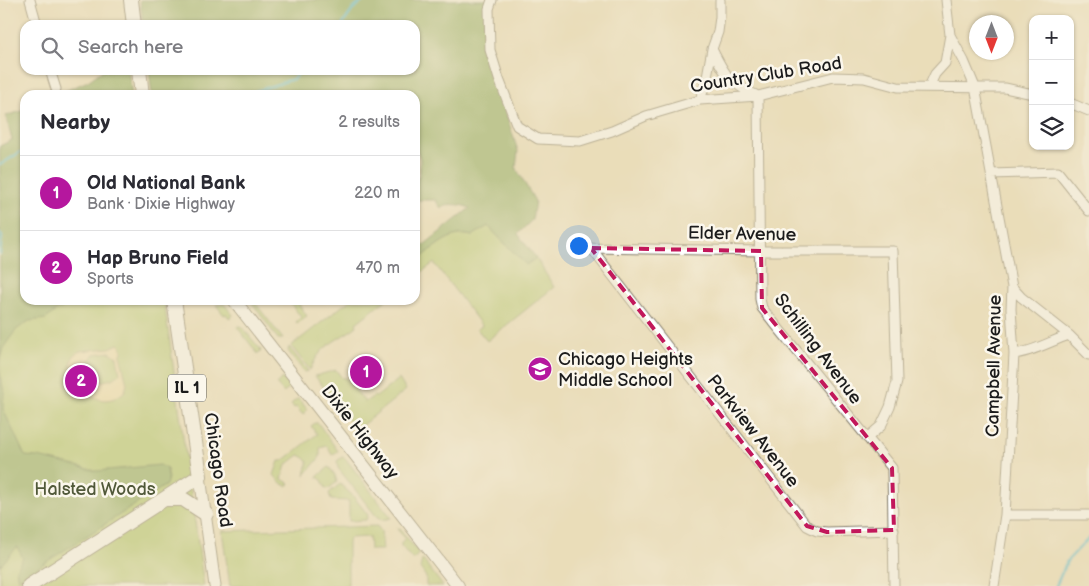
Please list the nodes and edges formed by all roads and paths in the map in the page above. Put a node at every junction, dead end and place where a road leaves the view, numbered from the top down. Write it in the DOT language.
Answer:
graph roads {
  1 [pos="30,0"];
  2 [pos="131,0"];
  3 [pos="492,0"];
  4 [pos="720,0"];
  5 [pos="946,0"];
  6 [pos="36,20"];
  7 [pos="133,20"];
  8 [pos="950,35"];
  9 [pos="712,49"];
  10 [pos="52,75"];
  11 [pos="140,75"];
  12 [pos="929,86"];
  13 [pos="974,86"];
  14 [pos="56,89"];
  15 [pos="142,90"];
  16 [pos="1029,93"];
  17 [pos="758,96"];
  18 [pos="700,100"];
  19 [pos="1073,105"];
  20 [pos="1089,111"];
  21 [pos="991,174"];
  22 [pos="1089,211"];
  23 [pos="579,242"];
  24 [pos="591,248"];
  25 [pos="761,251"];
  26 [pos="1012,287"];
  27 [pos="175,305"];
  28 [pos="238,305"];
  29 [pos="1069,335"];
  30 [pos="1014,354"];
  31 [pos="1089,355"];
  32 [pos="867,438"];
  33 [pos="200,476"];
  34 [pos="164,499"];
  35 [pos="206,514"];
  36 [pos="1005,515"];
  37 [pos="1089,515"];
  38 [pos="894,530"];
  39 [pos="30,586"];
  40 [pos="215,586"];
  41 [pos="458,586"];
  42 [pos="894,586"];
  43 [pos="994,586"];
  1 -- 6 [label="street"];
  2 -- 7 [label="main road"];
  3 -- 18 [label="street, Country Club Road"];
  4 -- 9 [label="street"];
  5 -- 8 [label="street, Campbell Avenue"];
  8 -- 12 [label="street, Campbell Avenue"];
  8 -- 13 [label="street, Campbell Avenue"];
  9 -- 17 [label="street"];
  9 -- 18 [label="street"];
  10 -- 14 [label="street"];
  11 -- 15 [label="main road"];
  12 -- 13 [label="street, Country Club Road"];
  12 -- 17 [label="street, Country Club Road"];
  13 -- 16 [label="street, Country Club Road"];
  13 -- 21 [label="street, Campbell Avenue"];
  17 -- 18 [label="street, Country Club Road"];
  17 -- 25 [label="street, Schilling Avenue"];
  19 -- 20 [label="street"];
  21 -- 22 [label="street"];
  21 -- 26 [label="street, Campbell Avenue"];
  23 -- 24 [label="street, Parkview Avenue"];
  24 -- 25 [label="street, Elder Avenue"];
  24 -- 38 [label="street, Parkview Avenue"];
  25 -- 32 [label="street, Schilling Avenue"];
  25 -- 32 [label="street, Elder Avenue"];
  26 -- 29 [label="street"];
  26 -- 30 [label="street, Campbell Avenue"];
  27 -- 33 [label="main road, Chicago Road / IL 1"];
  28 -- 41 [label="main road, Dixie Highway"];
  29 -- 30 [label="street"];
  29 -- 31 [label="street"];
  30 -- 36 [label="street, Campbell Avenue"];
  32 -- 38 [label="street, Schilling Avenue"];
  33 -- 34 [label="main road"];
  33 -- 35 [label="street, Chicago Road"];
  34 -- 35 [label="main road"];
  34 -- 39 [label="main road"];
  35 -- 40 [label="street, Chicago Road"];
  36 -- 37 [label="street"];
  36 -- 43 [label="street, Campbell Avenue"];
  38 -- 42 [label="street, Schilling Avenue"];
}
